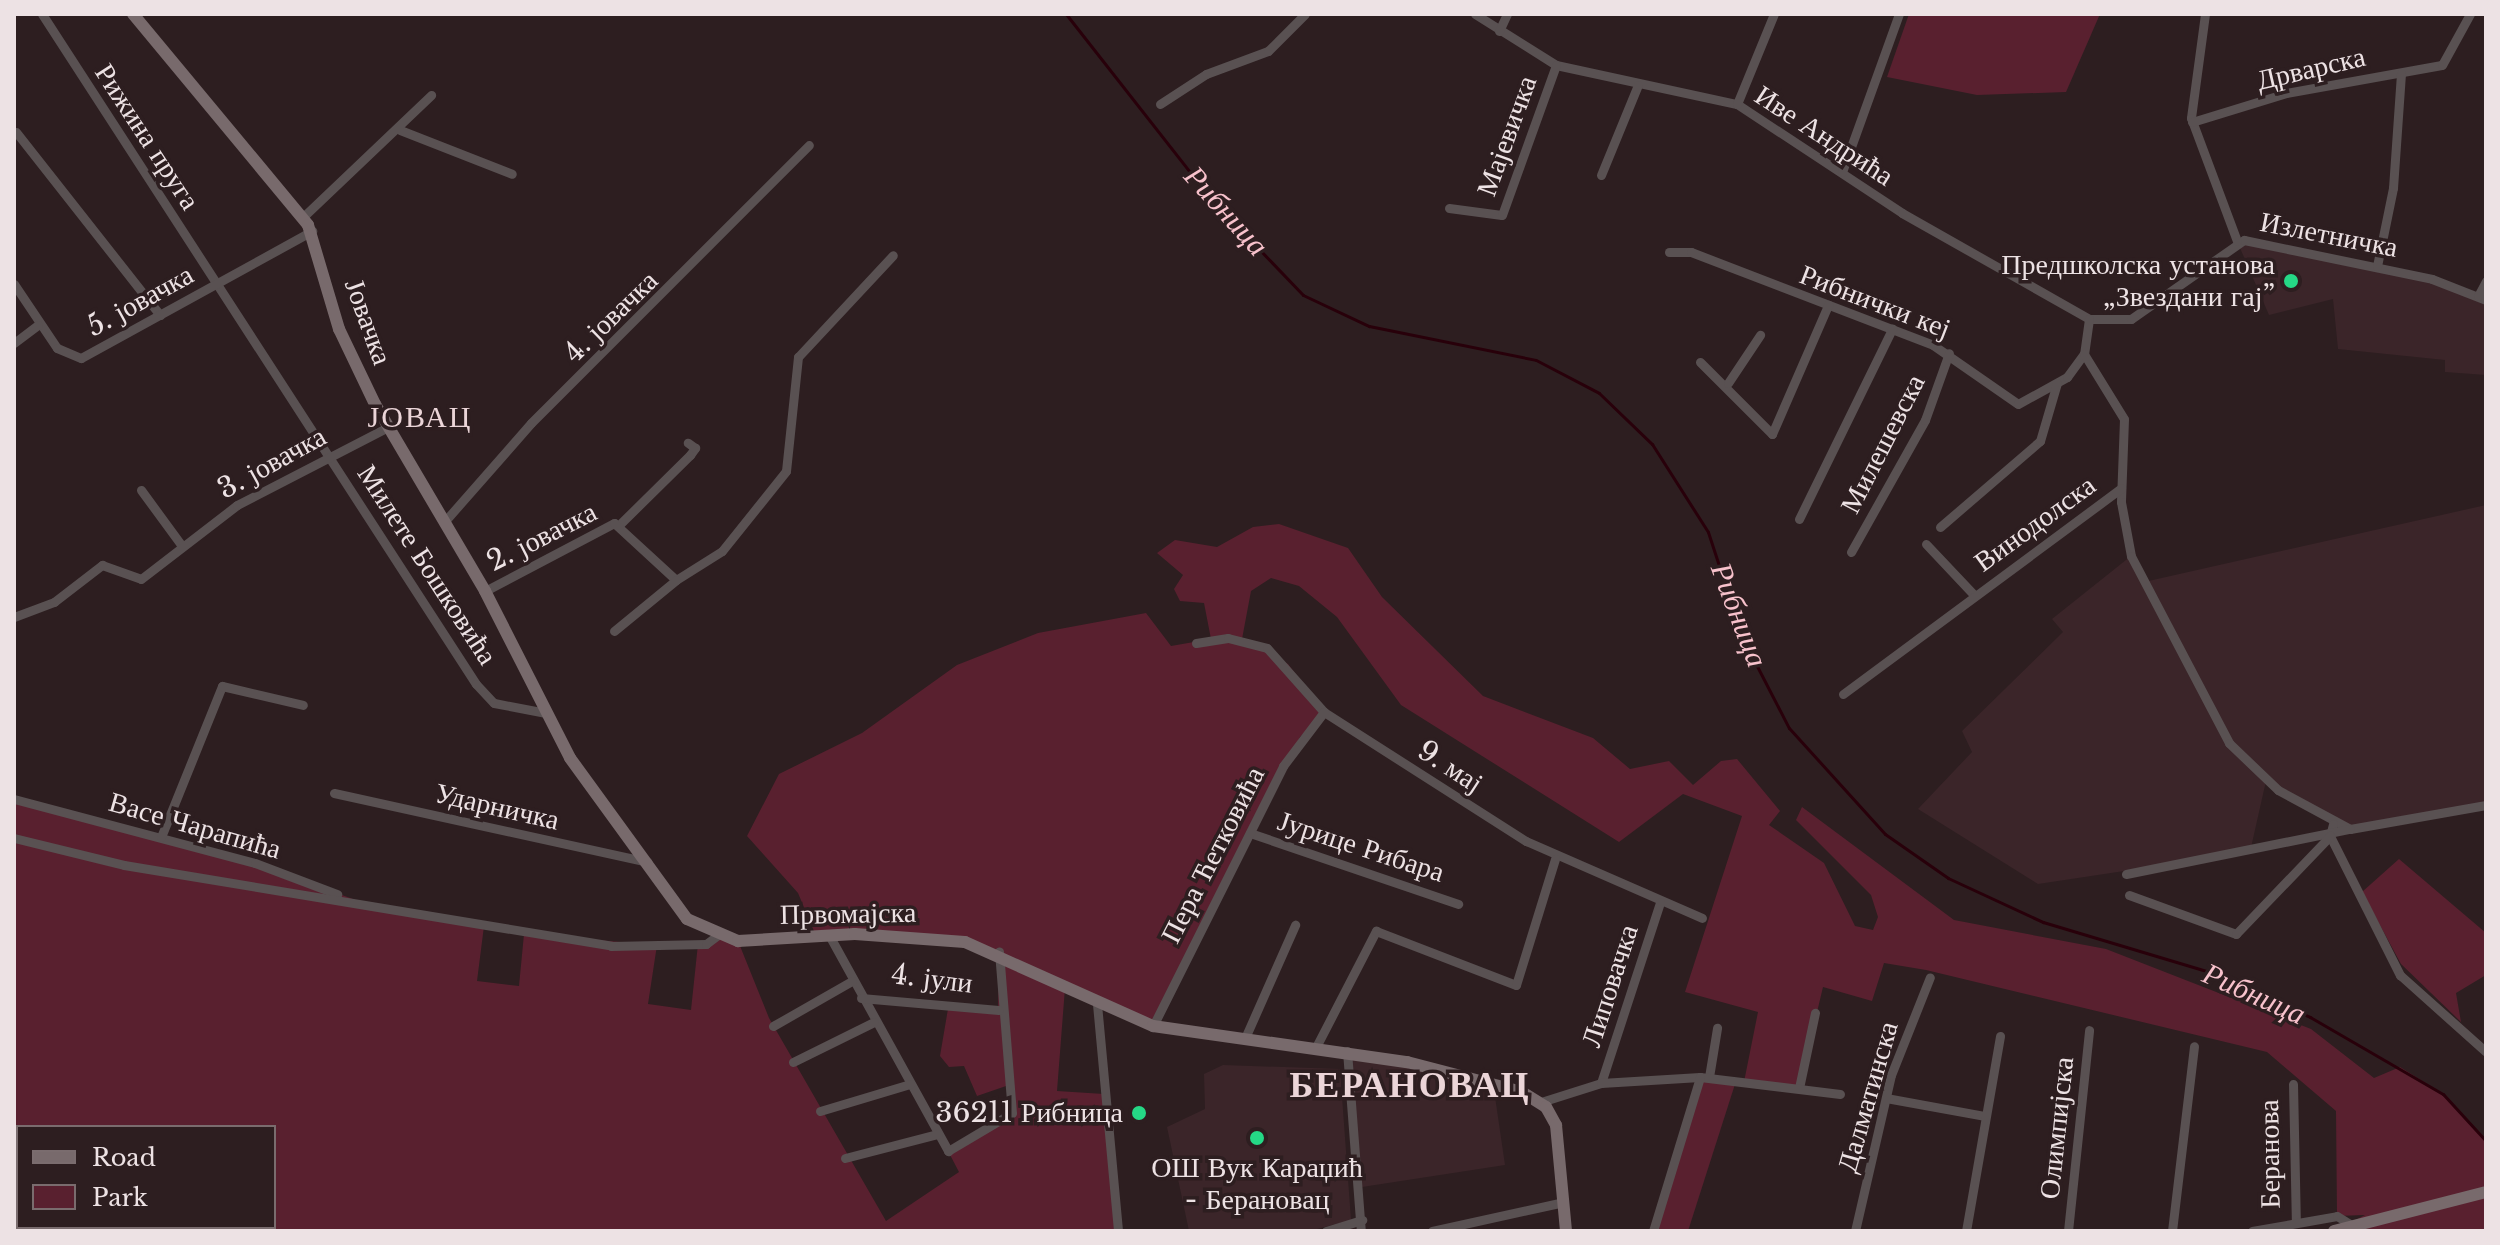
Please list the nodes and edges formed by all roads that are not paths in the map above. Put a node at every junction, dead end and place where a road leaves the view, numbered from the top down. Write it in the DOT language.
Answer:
graph roads {
  1 [pos="42,14"];
  2 [pos="133,14"];
  3 [pos="1305,14"];
  4 [pos="1475,14"];
  5 [pos="1507,14"];
  6 [pos="1774,14"];
  7 [pos="1899,14"];
  8 [pos="2205,14"];
  9 [pos="2470,14"];
  10 [pos="1499,31"];
  11 [pos="1556,65"];
  12 [pos="2401,73"];
  13 [pos="1638,85"];
  14 [pos="431,95"];
  15 [pos="1160,104"];
  16 [pos="1737,104"];
  17 [pos="2192,122"];
  18 [pos="400,130"];
  19 [pos="16,132"];
  20 [pos="809,145"];
  21 [pos="1842,172"];
  22 [pos="512,174"];
  23 [pos="1601,175"];
  24 [pos="1449,208"];
  25 [pos="303,217"];
  26 [pos="312,231"];
  27 [pos="2237,241"];
  28 [pos="1669,252"];
  29 [pos="893,255"];
  30 [pos="2377,266"];
  31 [pos="2486,281"];
  32 [pos="218,282"];
  33 [pos="14,284"];
  34 [pos="2482,298"];
  35 [pos="1828,305"];
  36 [pos="160,315"];
  37 [pos="2089,319"];
  38 [pos="38,325"];
  39 [pos="1892,329"];
  40 [pos="1760,335"];
  41 [pos="14,343"];
  42 [pos="1949,353"];
  43 [pos="2084,354"];
  44 [pos="1700,362"];
  45 [pos="1728,383"];
  46 [pos="2057,383"];
  47 [pos="388,427"];
  48 [pos="688,443"];
  49 [pos="331,455"];
  50 [pos="2121,488"];
  51 [pos="141,490"];
  52 [pos="1799,519"];
  53 [pos="445,521"];
  54 [pos="619,525"];
  55 [pos="1940,527"];
  56 [pos="1926,544"];
  57 [pos="182,546"];
  58 [pos="1851,552"];
  59 [pos="676,580"];
  60 [pos="485,591"];
  61 [pos="1975,596"];
  62 [pos="14,617"];
  63 [pos="614,631"];
  64 [pos="1196,643"];
  65 [pos="1843,694"];
  66 [pos="303,705"];
  67 [pos="1324,712"];
  68 [pos="546,713"];
  69 [pos="334,793"];
  70 [pos="14,799"];
  71 [pos="2486,805"];
  72 [pos="2333,824"];
  73 [pos="2350,829"];
  74 [pos="1250,833"];
  75 [pos="2330,836"];
  76 [pos="161,837"];
  77 [pos="14,838"];
  78 [pos="1555,859"];
  79 [pos="651,863"];
  80 [pos="2126,874"];
  81 [pos="2129,895"];
  82 [pos="361,902"];
  83 [pos="1660,902"];
  84 [pos="1458,904"];
  85 [pos="1702,918"];
  86 [pos="1295,925"];
  87 [pos="718,935"];
  88 [pos="829,935"];
  89 [pos="999,952"];
  90 [pos="1930,977"];
  91 [pos="852,981"];
  92 [pos="861,998"];
  93 [pos="1097,1004"];
  94 [pos="998,1010"];
  95 [pos="1815,1013"];
  96 [pos="874,1022"];
  97 [pos="773,1026"];
  98 [pos="1153,1026"];
  99 [pos="1717,1028"];
  100 [pos="2089,1030"];
  101 [pos="2000,1036"];
  102 [pos="1245,1038"];
  103 [pos="2194,1046"];
  104 [pos="1316,1047"];
  105 [pos="1347,1051"];
  106 [pos="2486,1052"];
  107 [pos="793,1062"];
  108 [pos="1705,1077"];
  109 [pos="1601,1083"];
  110 [pos="910,1084"];
  111 [pos="2293,1084"];
  112 [pos="1799,1088"];
  113 [pos="1840,1094"];
  114 [pos="1886,1098"];
  115 [pos="1541,1102"];
  116 [pos="820,1111"];
  117 [pos="1985,1116"];
  118 [pos="938,1134"];
  119 [pos="845,1158"];
  120 [pos="2486,1192"];
  121 [pos="1564,1202"];
  122 [pos="2296,1223"];
  123 [pos="2353,1226"];
  124 [pos="1363,1227"];
  125 [pos="1457,1229"];
  126 [pos="1118,1231"];
  127 [pos="1326,1231"];
  128 [pos="1432,1231"];
  129 [pos="1566,1231"];
  130 [pos="1653,1231"];
  131 [pos="1855,1231"];
  132 [pos="1966,1231"];
  133 [pos="2068,1231"];
  134 [pos="2172,1231"];
  135 [pos="2252,1231"];
  136 [pos="2334,1231"];
  1 -- 32 [label="street, Рижина пруга"];
  2 -- 25 [label="main road, Јовачка"];
  3 -- 15 [label="street"];
  4 -- 10 [label="street, Иве Андрића"];
  5 -- 10 [label="street"];
  6 -- 16 [label="street"];
  7 -- 21 [label="street"];
  8 -- 17 [label="street"];
  9 -- 12 [label="street, Дрварска"];
  10 -- 11 [label="street, Иве Андрића"];
  11 -- 13 [label="street, Иве Андрића"];
  11 -- 24 [label="street, Мајевичка"];
  12 -- 17 [label="street, Дрварска"];
  12 -- 30 [label="street"];
  13 -- 16 [label="street, Иве Андрића"];
  13 -- 23 [label="street"];
  14 -- 18 [label="street"];
  16 -- 21 [label="street, Иве Андрића"];
  17 -- 27 [label="street"];
  18 -- 22 [label="street"];
  18 -- 25 [label="street"];
  19 -- 36 [label="street"];
  20 -- 53 [label="street, 4. јовачка"];
  21 -- 37 [label="street, Иве Андрића"];
  25 -- 26 [label="main road, Јовачка"];
  26 -- 32 [label="street, 5. јовачка"];
  26 -- 47 [label="main road, Јовачка"];
  27 -- 30 [label="street, Излетничка"];
  27 -- 37 [label="street, Излетничка"];
  28 -- 35 [label="street, Рибнички кеј"];
  29 -- 59 [label="street"];
  30 -- 34 [label="street, Излетничка"];
  31 -- 34 [label="street"];
  32 -- 36 [label="street, 5. јовачка"];
  32 -- 49 [label="street, Милете Бошковића"];
  33 -- 38 [label="street, 5. јовачка"];
  35 -- 39 [label="street, Рибнички кеј"];
  35 -- 45 [label="street"];
  36 -- 38 [label="street, 5. јовачка"];
  37 -- 43 [label="street"];
  38 -- 41 [label="street"];
  39 -- 42 [label="street, Рибнички кеј"];
  39 -- 52 [label="street"];
  40 -- 45 [label="street"];
  42 -- 46 [label="street, Рибнички кеј"];
  42 -- 58 [label="street, Милешевска"];
  43 -- 46 [label="street, Рибнички кеј"];
  43 -- 50 [label="street"];
  44 -- 45 [label="street"];
  46 -- 55 [label="street"];
  47 -- 49 [label="street, 3. јовачка"];
  47 -- 53 [label="main road, Јовачка"];
  48 -- 54 [label="street, 2. јовачка"];
  49 -- 57 [label="street, 3. јовачка"];
  49 -- 68 [label="street, Милете Бошковића"];
  50 -- 61 [label="street, Винодолска"];
  50 -- 72 [label="street"];
  51 -- 57 [label="street"];
  53 -- 60 [label="main road, Јовачка"];
  54 -- 59 [label="street, 2. јовачка"];
  54 -- 60 [label="street, 2. јовачка"];
  56 -- 61 [label="street, Винодолска"];
  57 -- 62 [label="street, 3. јовачка"];
  59 -- 63 [label="street"];
  60 -- 68 [label="main road, Јовачка"];
  61 -- 65 [label="street, Винодолска"];
  64 -- 67 [label="street, 9. мај"];
  66 -- 76 [label="street"];
  67 -- 74 [label="street, Пера Ћетковића"];
  67 -- 78 [label="street, 9. мај"];
  68 -- 79 [label="main road, Првомајска"];
  69 -- 79 [label="street, Ударничка"];
  70 -- 76 [label="street, Васе Чарапића"];
  71 -- 73 [label="street"];
  72 -- 73 [label="street"];
  72 -- 75 [label="street"];
  73 -- 75 [label="street"];
  74 -- 84 [label="street, Јурице Рибара"];
  74 -- 98 [label="street, Пера Ћетковића"];
  75 -- 80 [label="street"];
  75 -- 81 [label="street"];
  75 -- 106 [label="street"];
  76 -- 82 [label="street, Васе Чарапића"];
  77 -- 82 [label="street, Васе Чарапића"];
  78 -- 83 [label="street, 9. мај"];
  78 -- 104 [label="street"];
  79 -- 87 [label="main road, Првомајска"];
  82 -- 87 [label="street"];
  83 -- 85 [label="street, 9. мај"];
  83 -- 109 [label="street, Липовачка"];
  86 -- 102 [label="street"];
  87 -- 88 [label="main road, Првомајска"];
  88 -- 89 [label="main road, Првомајска"];
  88 -- 91 [label="street, 4. јули"];
  89 -- 93 [label="main road, Првомајска"];
  89 -- 94 [label="street, 4. јули"];
  90 -- 114 [label="street, Далматинска"];
  91 -- 92 [label="street, 4. јули"];
  91 -- 97 [label="street"];
  92 -- 94 [label="street, 4. јули"];
  92 -- 96 [label="street, 4. јули"];
  93 -- 98 [label="main road, Првомајска"];
  93 -- 126 [label="street"];
  94 -- 118 [label="street, 4. јули"];
  95 -- 112 [label="street"];
  96 -- 107 [label="street"];
  96 -- 110 [label="street, 4. јули"];
  98 -- 102 [label="main road, Првомајска"];
  99 -- 108 [label="street"];
  100 -- 133 [label="street, Олимпијска"];
  101 -- 117 [label="street"];
  102 -- 104 [label="main road, Првомајска"];
  103 -- 134 [label="street"];
  104 -- 105 [label="main road, Првомајска"];
  105 -- 115 [label="main road, Првомајска"];
  105 -- 124 [label="street"];
  108 -- 109 [label="street"];
  108 -- 112 [label="street"];
  108 -- 130 [label="street"];
  109 -- 115 [label="street"];
  110 -- 116 [label="street"];
  110 -- 118 [label="street, 4. јули"];
  111 -- 122 [label="street, Беранова"];
  112 -- 113 [label="street"];
  114 -- 117 [label="street"];
  114 -- 131 [label="street, Далматинска"];
  115 -- 121 [label="main road"];
  117 -- 132 [label="street"];
  118 -- 119 [label="street, 4. јули"];
  120 -- 123 [label="main road, Беранова"];
  121 -- 125 [label="street"];
  121 -- 129 [label="main road"];
  122 -- 123 [label="street, Беранова"];
  122 -- 135 [label="street, Беранова"];
  123 -- 136 [label="main road, Беранова"];
  124 -- 127 [label="street"];
  125 -- 128 [label="street"];
}
